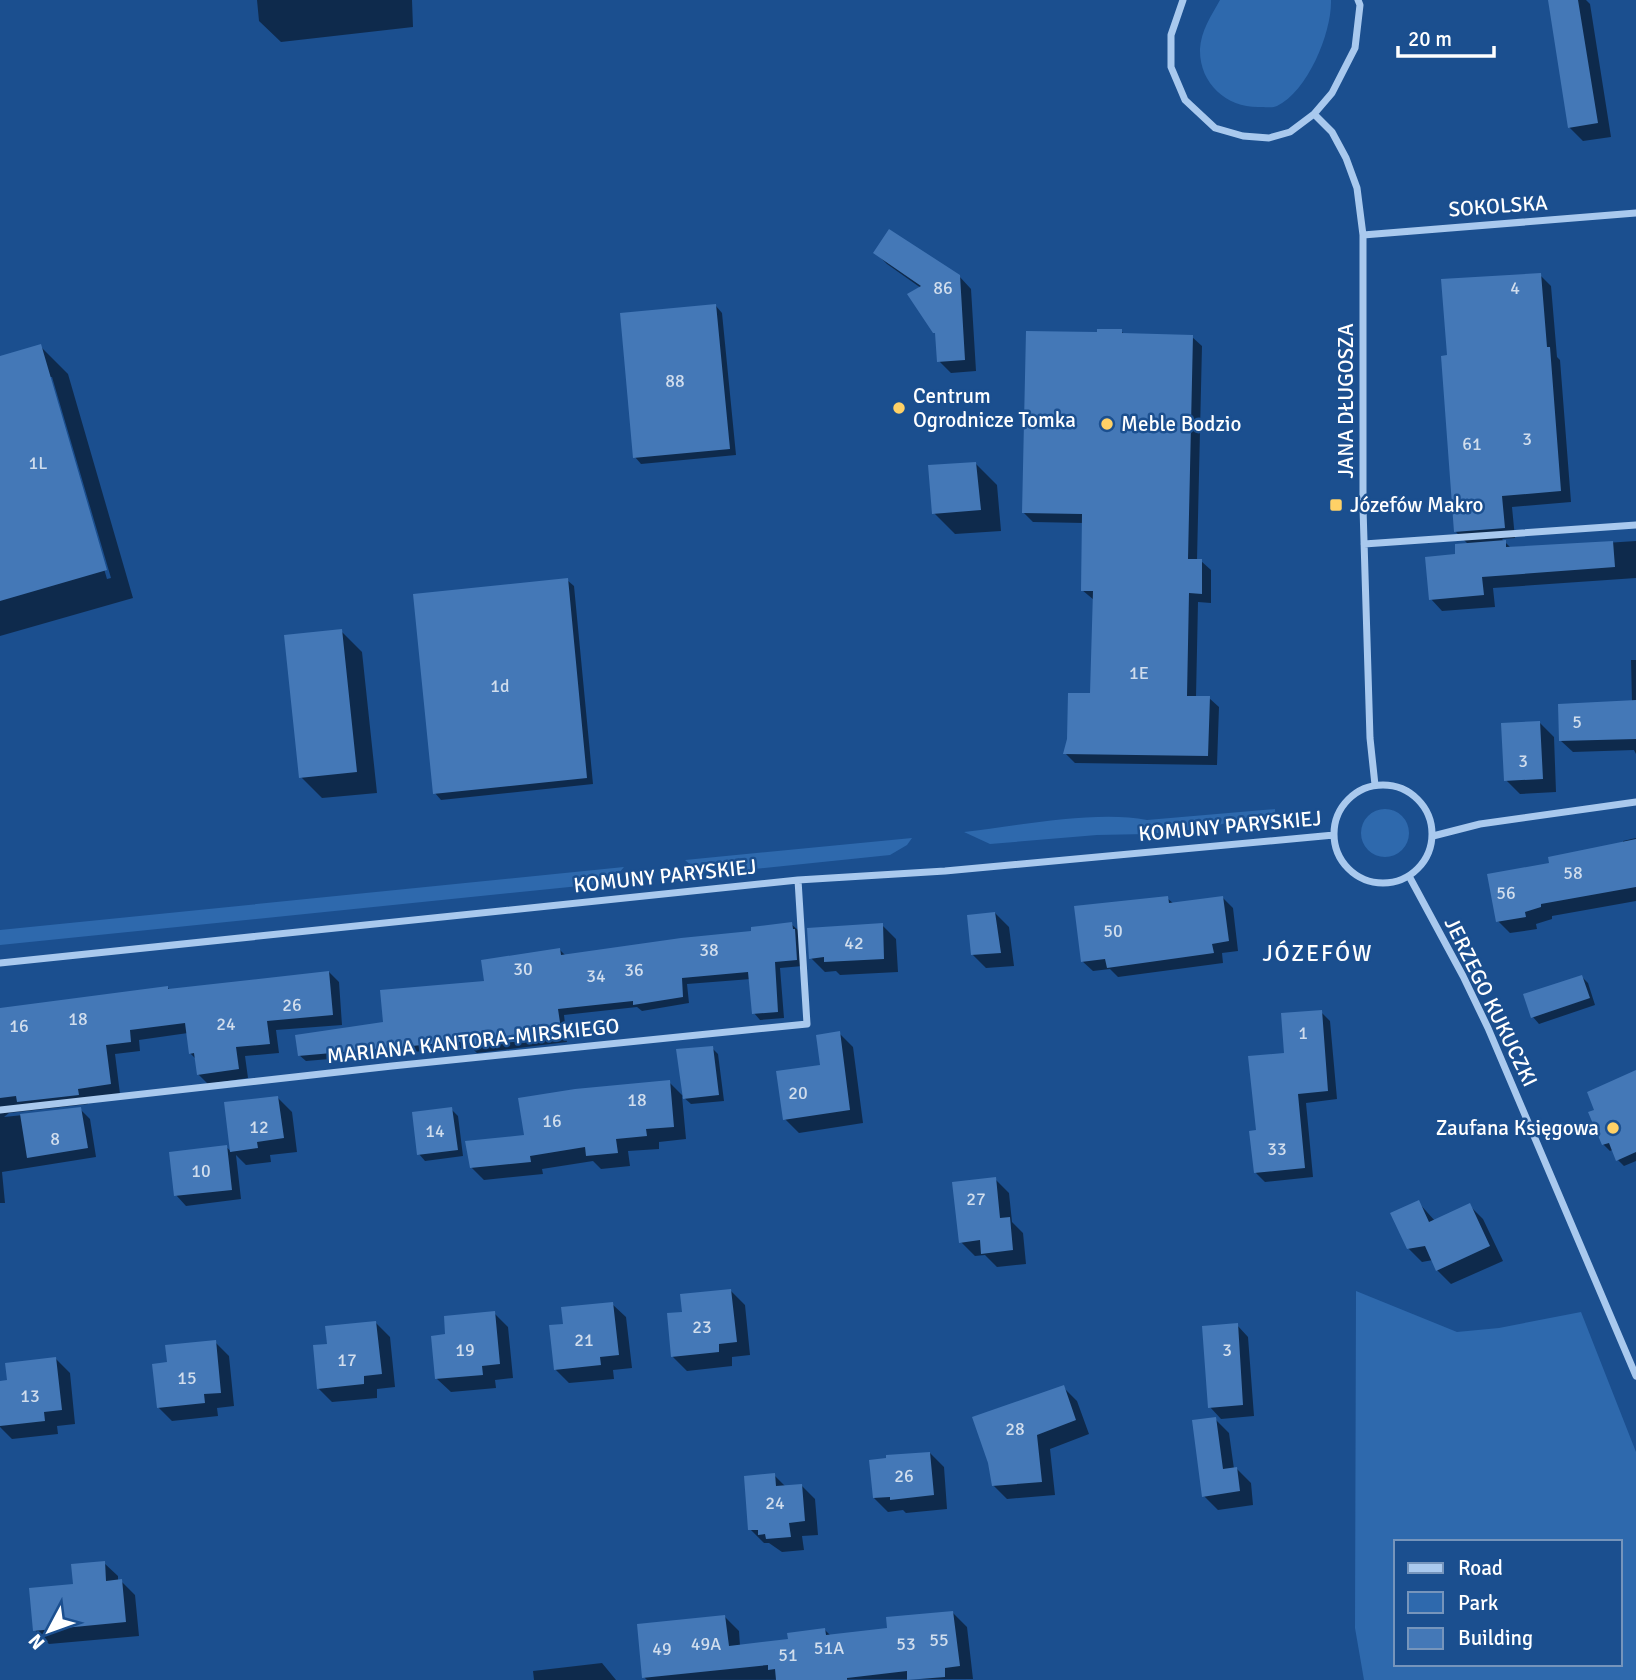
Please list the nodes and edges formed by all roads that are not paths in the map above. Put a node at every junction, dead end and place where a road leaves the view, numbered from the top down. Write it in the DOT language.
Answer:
graph roads {
  1 [pos="1183,0"];
  2 [pos="1358,0"];
  3 [pos="1314,114"];
  4 [pos="1636,212"];
  5 [pos="1363,235"];
  6 [pos="1636,525"];
  7 [pos="1364,544"];
  8 [pos="1375,785"];
  9 [pos="1636,802"];
  10 [pos="1334,835"];
  11 [pos="1433,836"];
  12 [pos="1409,877"];
  13 [pos="798,880"];
  14 [pos="0,962"];
  15 [pos="0,1110"];
  16 [pos="1636,1376"];
  1 -- 3 [label="street"];
  2 -- 3 [label="street"];
  3 -- 5 [label="street, JANA DŁUGOSZA"];
  4 -- 5 [label="street, SOKOLSKA"];
  5 -- 7 [label="street, JANA DŁUGOSZA"];
  6 -- 7 [label="street"];
  7 -- 8 [label="street, JANA DŁUGOSZA"];
  8 -- 10 [label="street"];
  8 -- 11 [label="street"];
  9 -- 11 [label="street"];
  10 -- 12 [label="street"];
  10 -- 13 [label="street, KOMUNY PARYSKIEJ"];
  11 -- 12 [label="street"];
  12 -- 16 [label="street, JERZEGO KUKUCZKI"];
  13 -- 14 [label="street, KOMUNY PARYSKIEJ"];
  13 -- 15 [label="street, MARIANA KANTORA-MIRSKIEGO"];
}
